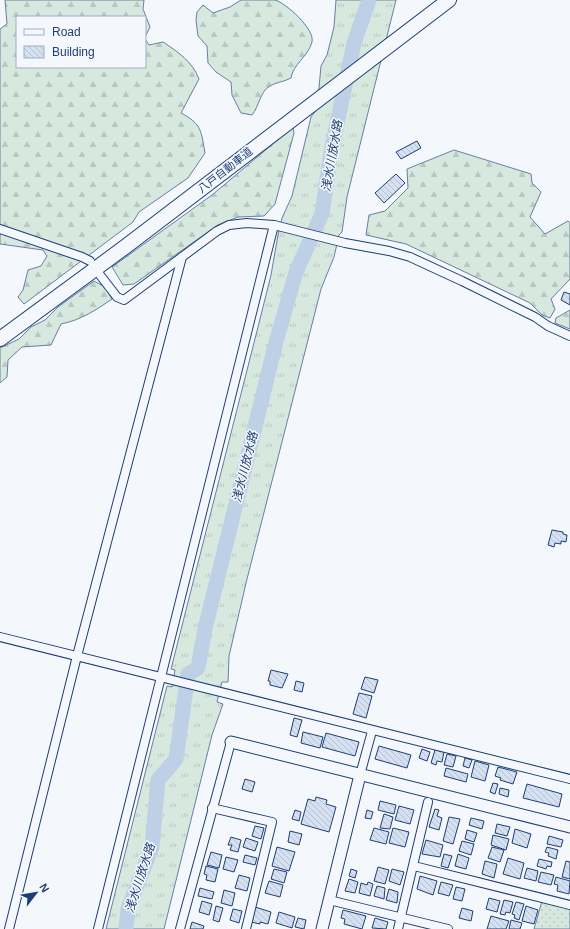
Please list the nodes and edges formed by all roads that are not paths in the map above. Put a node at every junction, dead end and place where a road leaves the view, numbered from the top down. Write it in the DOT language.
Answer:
graph roads {
  1 [pos="438,0"];
  2 [pos="449,0"];
  3 [pos="416,20"];
  4 [pos="287,118"];
  5 [pos="274,225"];
  6 [pos="0,229"];
  7 [pos="182,257"];
  8 [pos="90,261"];
  9 [pos="100,275"];
  10 [pos="0,331"];
  11 [pos="570,336"];
  12 [pos="0,338"];
  13 [pos="0,637"];
  14 [pos="77,656"];
  15 [pos="162,678"];
  16 [pos="372,730"];
  17 [pos="231,742"];
  18 [pos="360,775"];
  19 [pos="570,779"];
  20 [pos="428,802"];
  21 [pos="212,808"];
  22 [pos="570,827"];
  23 [pos="414,866"];
  24 [pos="329,900"];
  25 [pos="570,905"];
  26 [pos="401,917"];
  27 [pos="9,929"];
  28 [pos="98,929"];
  29 [pos="180,929"];
  30 [pos="246,929"];
  31 [pos="322,929"];
  32 [pos="398,929"];
  33 [pos="448,929"];
  1 -- 3 [label="highway, 八戸自動車道"];
  2 -- 3 [label="highway, 八戸自動車道"];
  3 -- 4 [label="highway, 八戸自動車道"];
  4 -- 10 [label="highway, 八戸自動車道"];
  4 -- 12 [label="highway, 八戸自動車道"];
  5 -- 7 [label="street"];
  5 -- 11 [label="street"];
  5 -- 15 [label="street"];
  6 -- 8 [label="street"];
  7 -- 9 [label="street"];
  7 -- 14 [label="street"];
  13 -- 14 [label="street"];
  14 -- 15 [label="street"];
  14 -- 27 [label="street"];
  15 -- 16 [label="street"];
  15 -- 28 [label="street"];
  16 -- 18 [label="street"];
  16 -- 19 [label="street"];
  17 -- 18 [label="street"];
  17 -- 21 [label="street"];
  18 -- 22 [label="street"];
  18 -- 24 [label="street"];
  20 -- 23 [label="street"];
  21 -- 29 [label="street"];
  21 -- 30 [label="street"];
  23 -- 25 [label="street"];
  23 -- 26 [label="street"];
  24 -- 26 [label="street"];
  24 -- 31 [label="street"];
  26 -- 32 [label="street"];
  26 -- 33 [label="street"];
}
